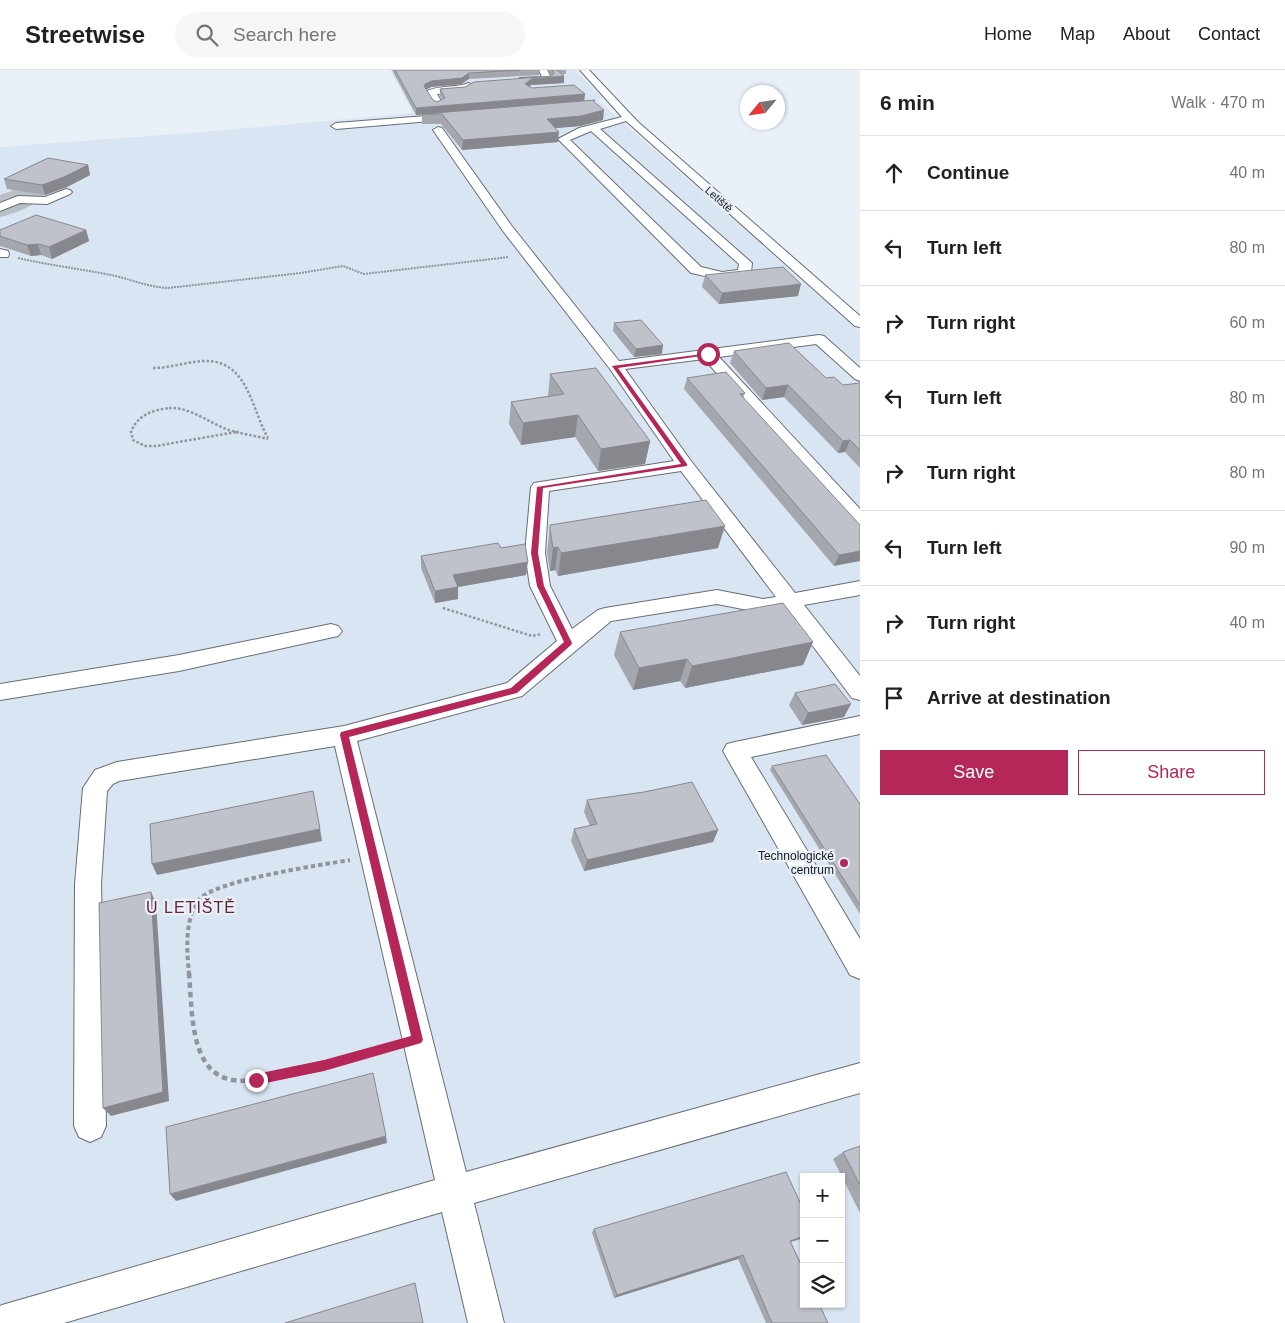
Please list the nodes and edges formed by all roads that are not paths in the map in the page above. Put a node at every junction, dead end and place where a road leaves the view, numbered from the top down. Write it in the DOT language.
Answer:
graph roads {
  1 [pos="543,70"];
  2 [pos="584,70"];
  3 [pos="509,82"];
  4 [pos="598,85"];
  5 [pos="582,86"];
  6 [pos="554,88"];
  7 [pos="516,91"];
  8 [pos="466,100"];
  9 [pos="438,104"];
  10 [pos="465,116"];
  11 [pos="628,118"];
  12 [pos="336,126"];
  13 [pos="593,128"];
  14 [pos="438,130"];
  15 [pos="66,192"];
  16 [pos="0,208"];
  17 [pos="860,323"];
  18 [pos="708,354"];
  19 [pos="615,366"];
  20 [pos="860,376"];
  21 [pos="685,465"];
  22 [pos="860,520"];
  23 [pos="860,588"];
  24 [pos="792,602"];
  25 [pos="331,631"];
  26 [pos="566,637"];
  27 [pos="0,692"];
  28 [pos="860,692"];
  29 [pos="860,724"];
  30 [pos="344,735"];
  31 [pos="860,965"];
  32 [pos="860,1078"];
  33 [pos="90,1126"];
  34 [pos="453,1192"];
  35 [pos="2,1323"];
  36 [pos="486,1323"];
  1 -- 3 [label="street"];
  2 -- 4 [label="street, Letiště"];
  4 -- 5 [label="street"];
  4 -- 11 [label="street, Letiště"];
  6 -- 7 [label="street"];
  8 -- 9 [label="street"];
  10 -- 12 [label="street"];
  11 -- 13 [label="street"];
  11 -- 17 [label="street, Letiště"];
  13 -- 13 [label="street"];
  14 -- 19 [label="street"];
  15 -- 16 [label="street"];
  18 -- 19 [label="street"];
  18 -- 20 [label="street"];
  18 -- 22 [label="street"];
  19 -- 21 [label="street"];
  21 -- 24 [label="street"];
  21 -- 26 [label="street"];
  23 -- 24 [label="street"];
  24 -- 26 [label="street"];
  24 -- 28 [label="street"];
  25 -- 27 [label="street"];
  26 -- 30 [label="street"];
  29 -- 31 [label="street"];
  30 -- 33 [label="street"];
  30 -- 34 [label="street"];
  32 -- 34 [label="street"];
  34 -- 35 [label="street"];
  34 -- 36 [label="street"];
}
